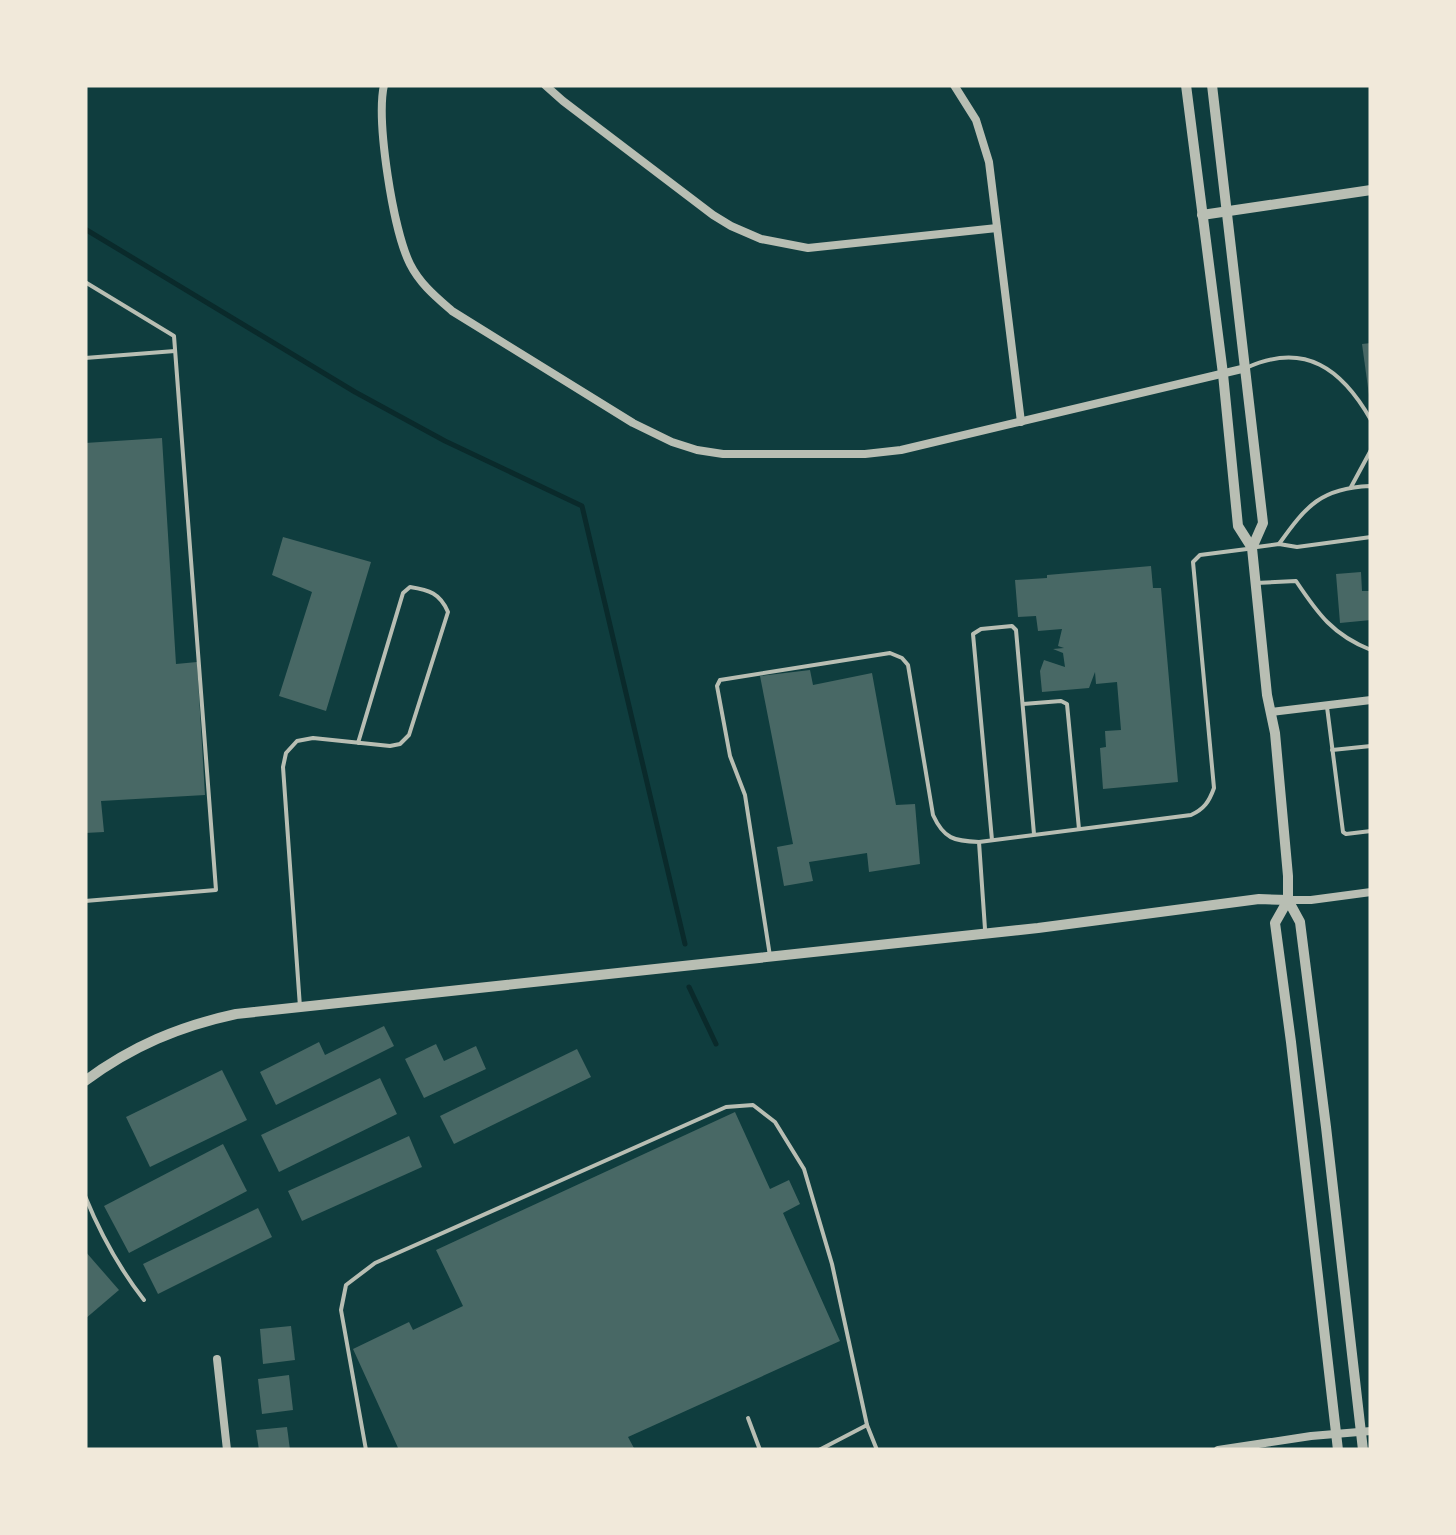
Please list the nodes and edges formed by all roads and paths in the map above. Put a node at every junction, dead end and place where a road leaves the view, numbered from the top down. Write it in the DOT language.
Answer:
graph roads {
  1 [pos="384,85"];
  2 [pos="545,85"];
  3 [pos="954,85"];
  4 [pos="1186,85"];
  5 [pos="1212,85"];
  6 [pos="1371,190"];
  7 [pos="1227,211"];
  8 [pos="1202,215"];
  9 [pos="997,228"];
  10 [pos="85,282"];
  11 [pos="175,350"];
  12 [pos="85,358"];
  13 [pos="1246,368"];
  14 [pos="1223,374"];
  15 [pos="1371,420"];
  16 [pos="1021,422"];
  17 [pos="1371,450"];
  18 [pos="1351,487"];
  19 [pos="1371,488"];
  20 [pos="1371,537"];
  21 [pos="1279,544"];
  22 [pos="1252,548"];
  23 [pos="1256,583"];
  24 [pos="1371,650"];
  25 [pos="1371,700"];
  26 [pos="1023,704"];
  27 [pos="1327,706"];
  28 [pos="1271,712"];
  29 [pos="358,743"];
  30 [pos="1371,746"];
  31 [pos="1332,750"];
  32 [pos="1080,829"];
  33 [pos="1371,831"];
  34 [pos="1034,834"];
  35 [pos="992,840"];
  36 [pos="980,842"];
  37 [pos="1371,892"];
  38 [pos="85,900"];
  39 [pos="1288,900"];
  40 [pos="986,934"];
  41 [pos="770,956"];
  42 [pos="300,1007"];
  43 [pos="85,1081"];
  44 [pos="85,1196"];
  45 [pos="144,1300"];
  46 [pos="217,1359"];
  47 [pos="748,1418"];
  48 [pos="867,1425"];
  49 [pos="1366,1432"];
  50 [pos="1336,1434"];
  51 [pos="227,1450"];
  52 [pos="366,1450"];
  53 [pos="760,1450"];
  54 [pos="819,1450"];
  55 [pos="878,1450"];
  56 [pos="1218,1450"];
  57 [pos="1338,1450"];
  58 [pos="1362,1450"];
  1 -- 16 [label="street"];
  2 -- 9 [label="street"];
  3 -- 9 [label="street"];
  4 -- 8 [label="street"];
  5 -- 7 [label="street"];
  6 -- 7 [label="street"];
  7 -- 8 [label="street"];
  7 -- 13 [label="street"];
  8 -- 14 [label="street"];
  9 -- 16 [label="street"];
  10 -- 11 [label="lane"];
  11 -- 12 [label="lane"];
  11 -- 38 [label="lane"];
  13 -- 14 [label="street"];
  13 -- 15 [label="lane"];
  13 -- 22 [label="street"];
  14 -- 16 [label="street"];
  14 -- 22 [label="street"];
  17 -- 18 [label="lane"];
  18 -- 19 [label="lane"];
  18 -- 21 [label="lane"];
  20 -- 21 [label="lane"];
  21 -- 22 [label="lane"];
  22 -- 23 [label="street"];
  22 -- 32 [label="lane"];
  23 -- 24 [label="lane"];
  23 -- 28 [label="street"];
  25 -- 27 [label="street"];
  26 -- 32 [label="lane"];
  26 -- 34 [label="lane"];
  26 -- 35 [label="lane"];
  27 -- 28 [label="street"];
  27 -- 31 [label="lane"];
  28 -- 39 [label="street"];
  29 -- 29 [label="lane"];
  29 -- 42 [label="lane"];
  30 -- 31 [label="lane"];
  31 -- 33 [label="lane"];
  32 -- 34 [label="lane"];
  34 -- 35 [label="lane"];
  35 -- 36 [label="lane"];
  36 -- 40 [label="lane"];
  36 -- 41 [label="lane"];
  37 -- 39 [label="street"];
  39 -- 40 [label="street"];
  39 -- 49 [label="street"];
  39 -- 50 [label="street"];
  40 -- 41 [label="street"];
  41 -- 42 [label="street"];
  42 -- 43 [label="street"];
  44 -- 45 [label="lane"];
  46 -- 51 [label="street"];
  47 -- 53 [label="lane"];
  48 -- 52 [label="lane"];
  48 -- 54 [label="lane"];
  48 -- 55 [label="lane"];
  49 -- 50 [label="street"];
  49 -- 58 [label="street"];
  50 -- 56 [label="street"];
  50 -- 57 [label="street"];
}
